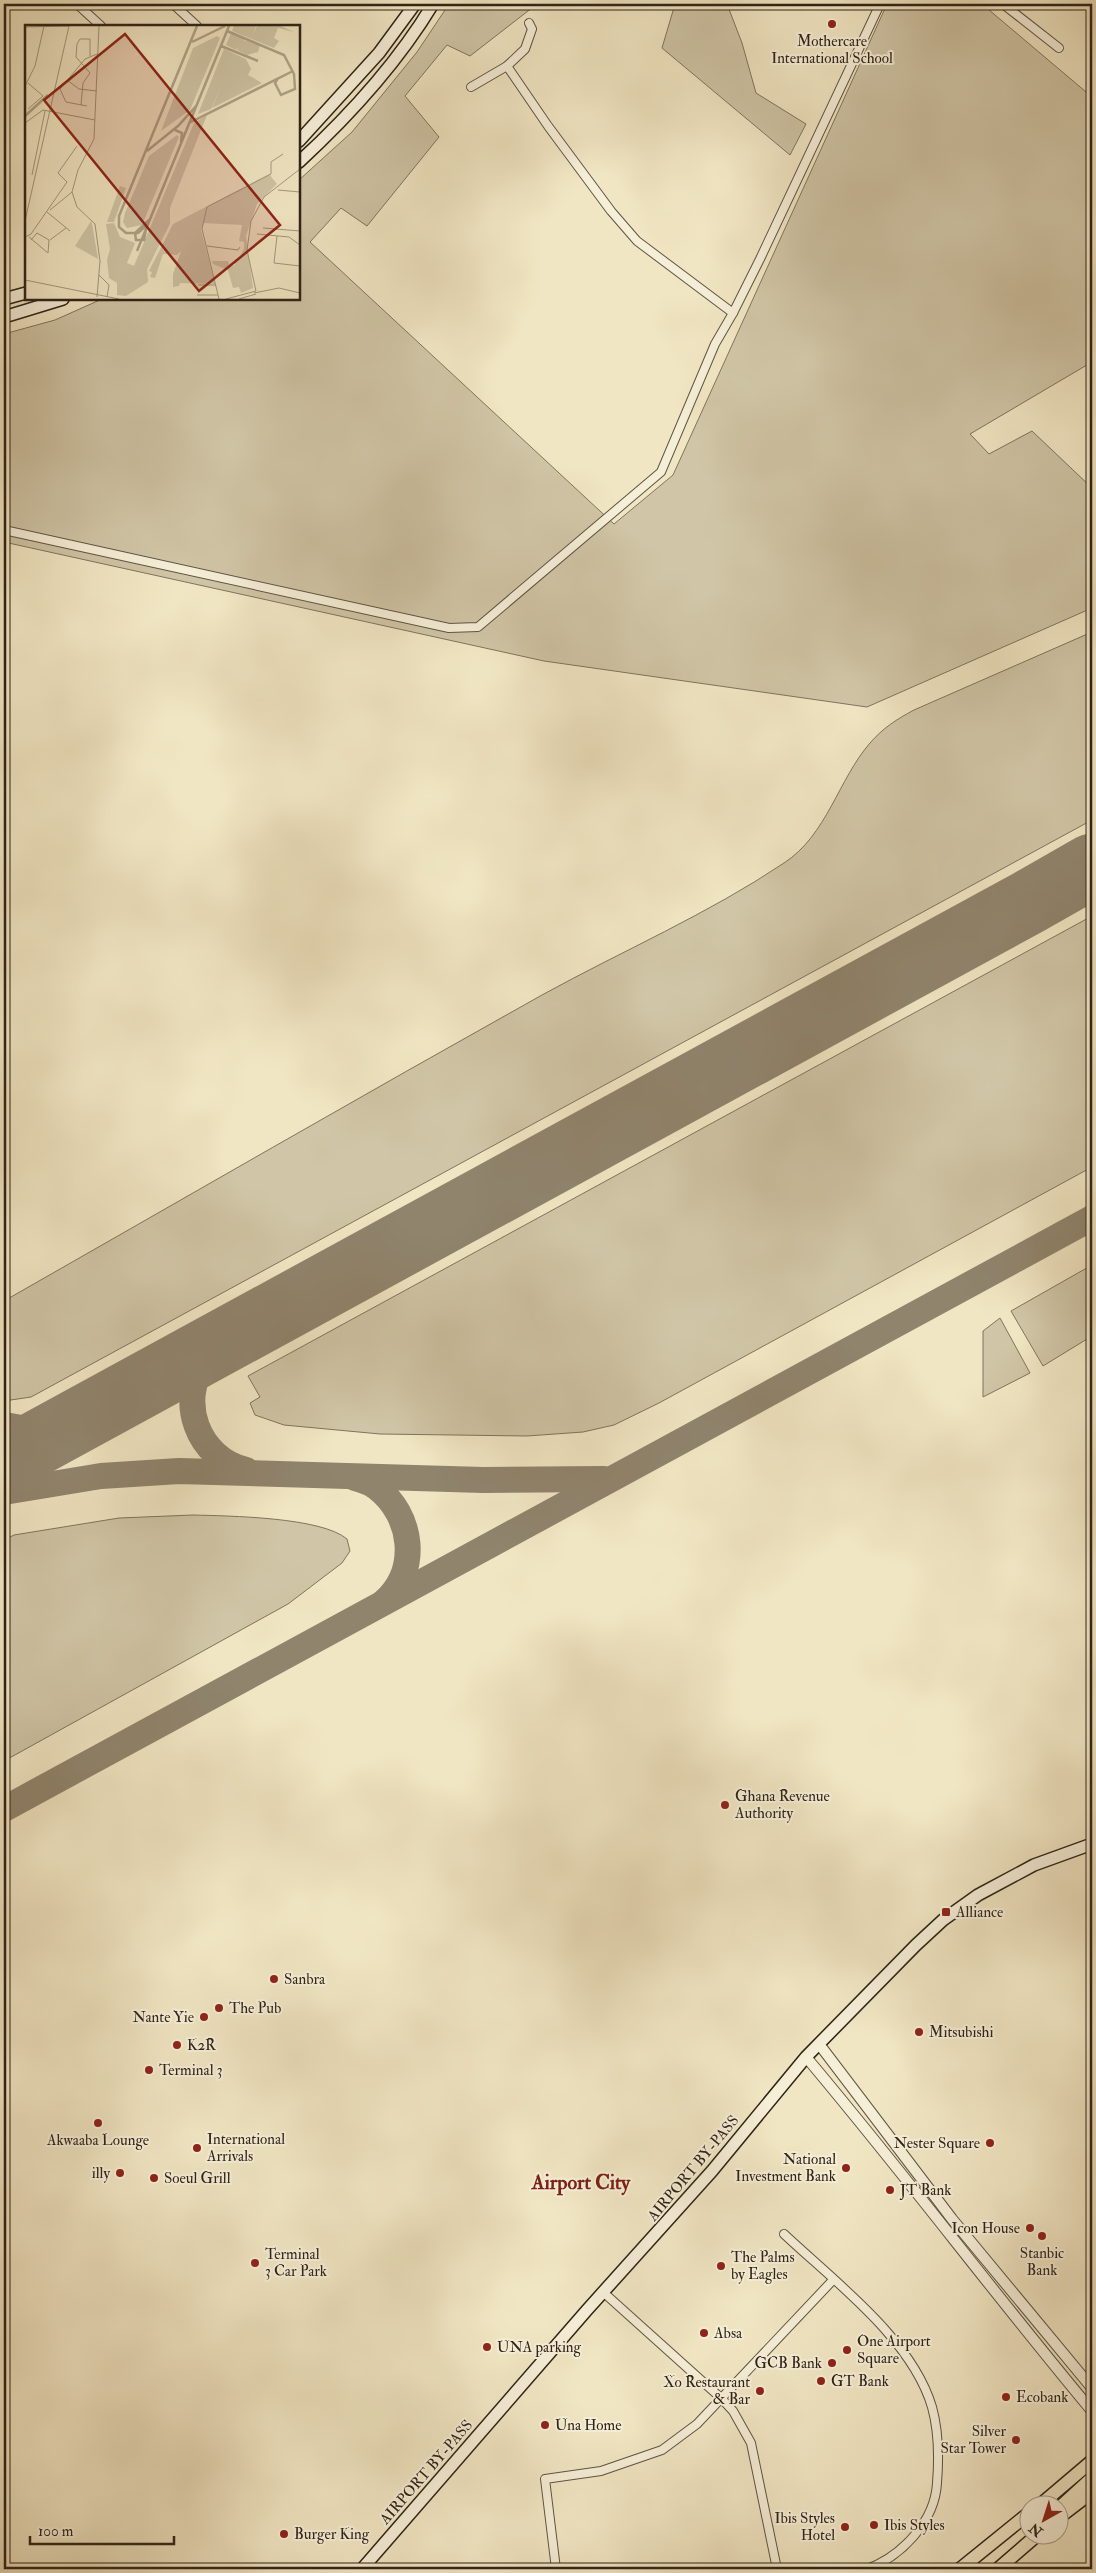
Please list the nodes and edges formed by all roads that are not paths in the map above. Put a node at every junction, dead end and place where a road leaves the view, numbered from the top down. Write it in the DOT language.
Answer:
graph roads {
  1 [pos="77,4"];
  2 [pos="173,4"];
  3 [pos="415,4"];
  4 [pos="433,4"];
  5 [pos="880,4"];
  6 [pos="1003,4"];
  7 [pos="528,23"];
  8 [pos="100,25"];
  9 [pos="196,25"];
  10 [pos="1059,48"];
  11 [pos="507,66"];
  12 [pos="471,87"];
  13 [pos="300,140"];
  14 [pos="300,161"];
  15 [pos="25,293"];
  16 [pos="4,299"];
  17 [pos="60,300"];
  18 [pos="733,313"];
  19 [pos="4,317"];
  20 [pos="4,530"];
  21 [pos="1092,1844"];
  22 [pos="819,2044"];
  23 [pos="806,2057"];
  24 [pos="784,2234"];
  25 [pos="833,2280"];
  26 [pos="604,2292"];
  27 [pos="1092,2388"];
  28 [pos="722,2399"];
  29 [pos="1092,2411"];
  30 [pos="1092,2461"];
  31 [pos="1092,2478"];
  32 [pos="1092,2492"];
  33 [pos="1051,2496"];
  34 [pos="1068,2500"];
  35 [pos="1068,2510"];
  36 [pos="1018,2522"];
  37 [pos="1024,2546"];
  38 [pos="362,2569"];
  39 [pos="556,2569"];
  40 [pos="777,2569"];
  41 [pos="867,2569"];
  42 [pos="960,2569"];
  43 [pos="998,2569"];
  1 -- 8 [label="street"];
  2 -- 9 [label="street"];
  3 -- 13 [label="main road"];
  4 -- 14 [label="main road"];
  5 -- 18 [label="street"];
  6 -- 10 [label="street"];
  7 -- 11 [label="street"];
  11 -- 12 [label="street"];
  11 -- 18 [label="street"];
  15 -- 16 [label="main road"];
  17 -- 19 [label="main road"];
  18 -- 20 [label="street"];
  21 -- 22 [label="main road, AIRPORT BY-PASS"];
  22 -- 23 [label="main road, AIRPORT BY-PASS"];
  22 -- 27 [label="street"];
  23 -- 26 [label="main road, AIRPORT BY-PASS"];
  23 -- 29 [label="street"];
  24 -- 25 [label="street"];
  25 -- 28 [label="street"];
  25 -- 41 [label="street"];
  26 -- 28 [label="street"];
  26 -- 38 [label="main road, AIRPORT BY-PASS"];
  28 -- 39 [label="street"];
  28 -- 40 [label="street"];
  30 -- 33 [label="highway"];
  31 -- 34 [label="highway"];
  32 -- 35 [label="highway"];
  36 -- 42 [label="highway"];
  37 -- 43 [label="highway"];
}
